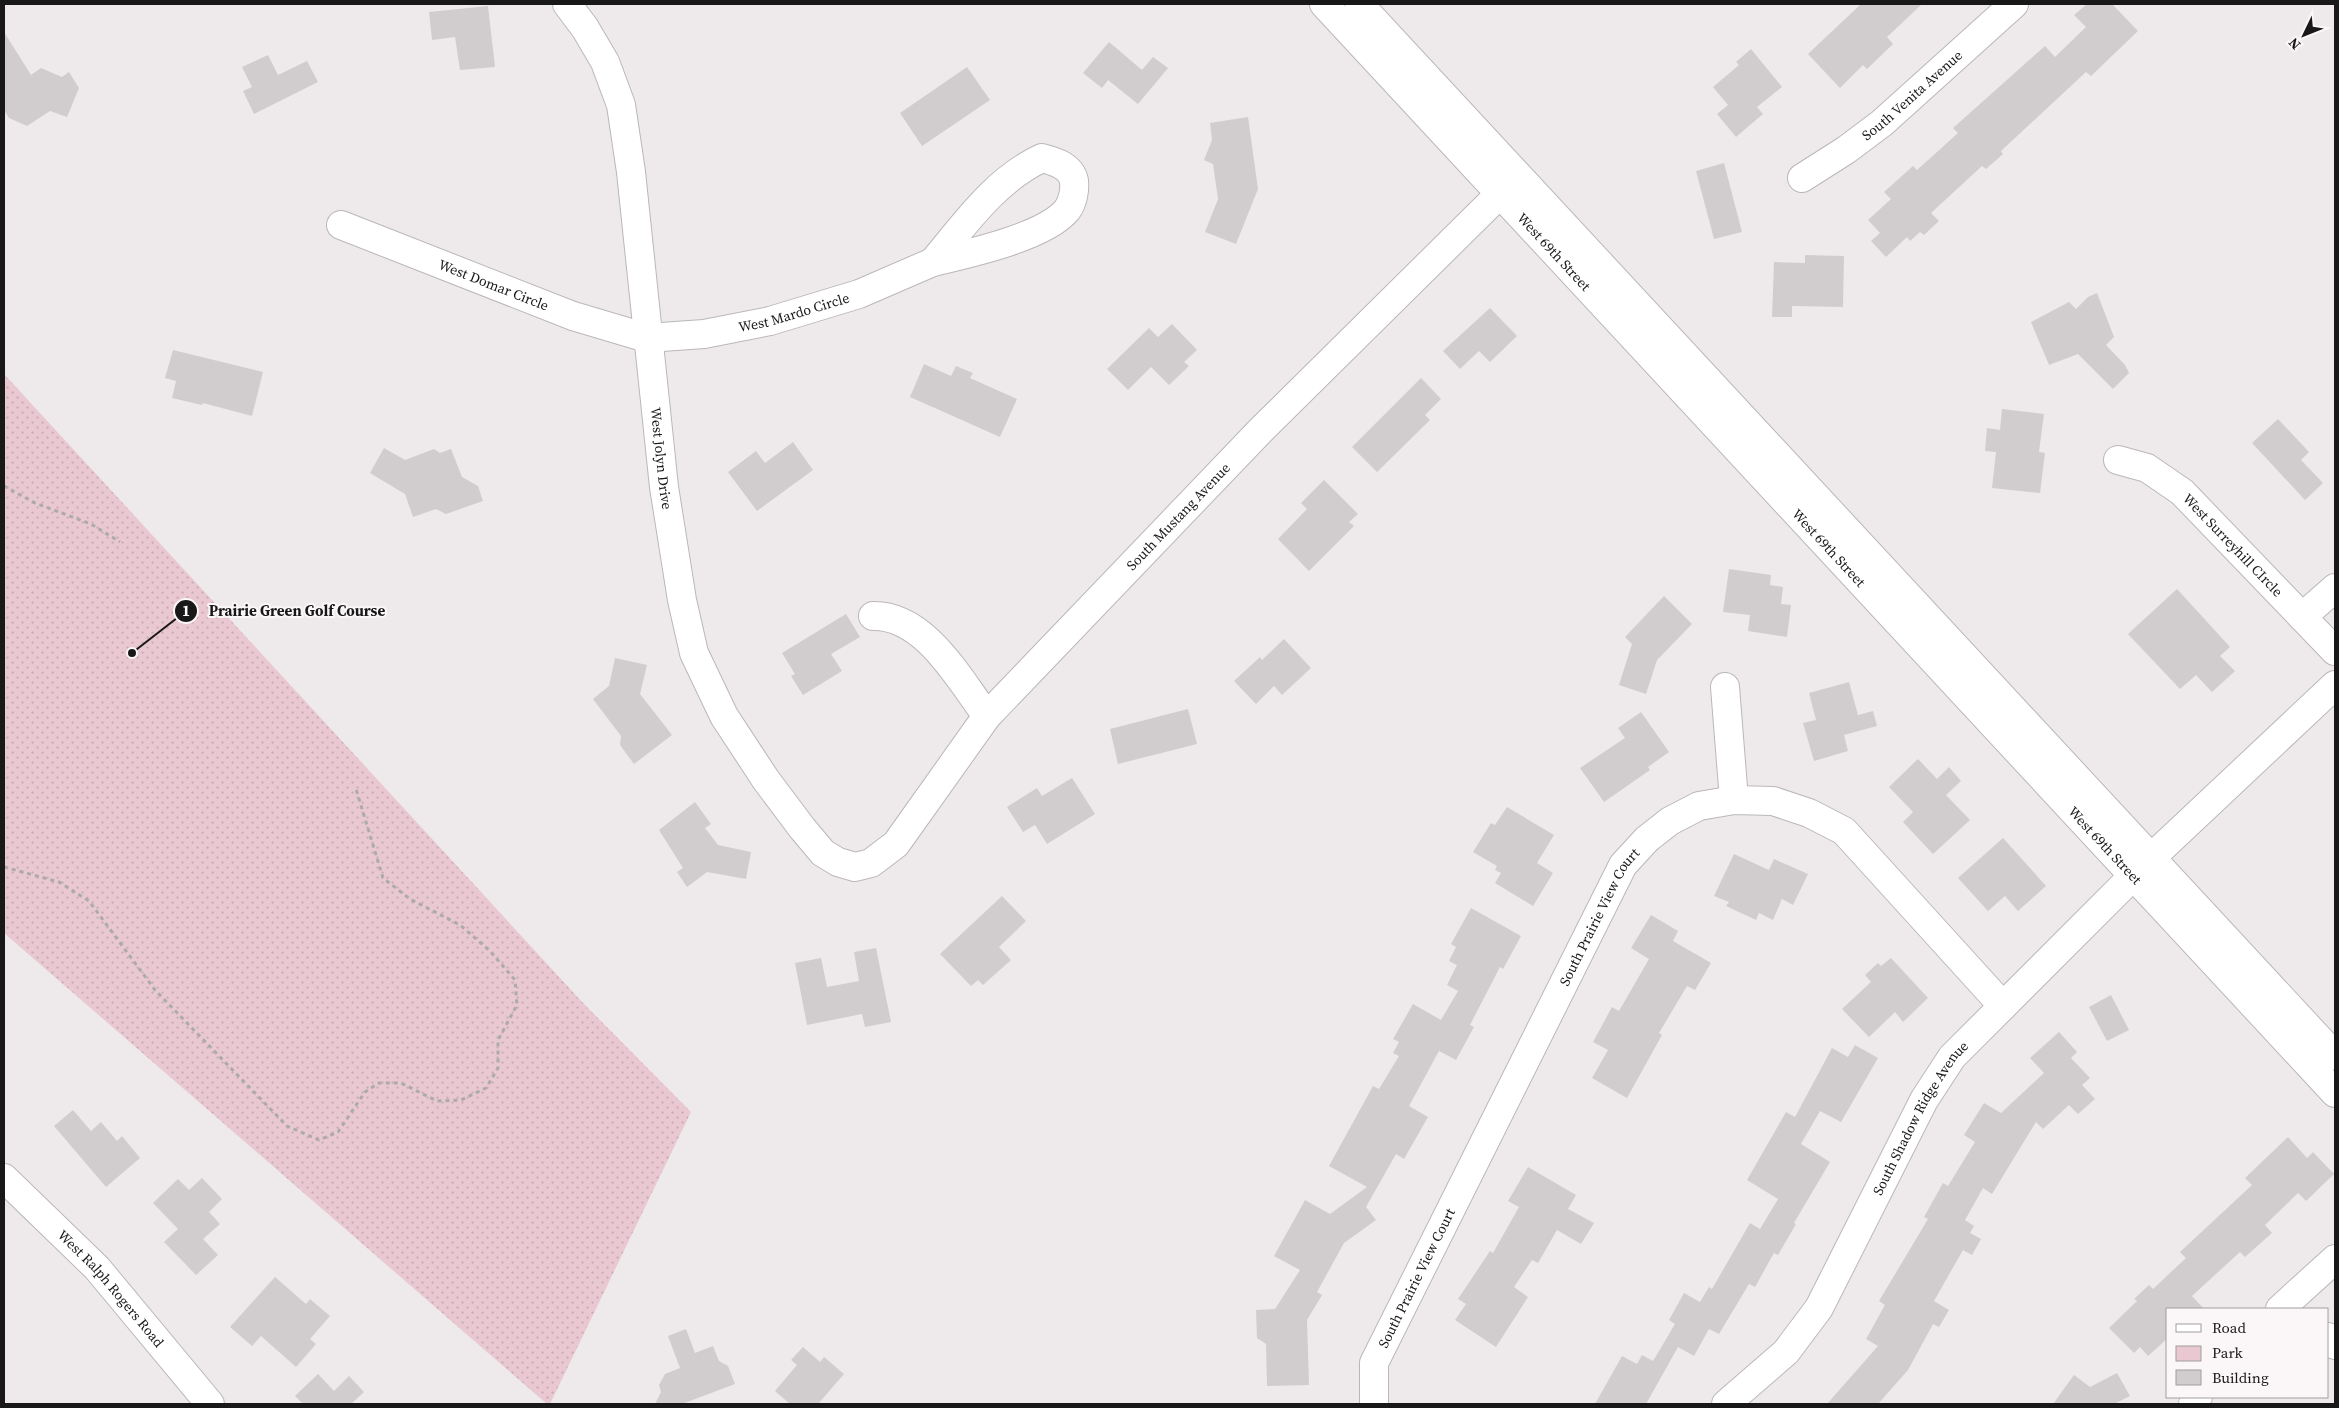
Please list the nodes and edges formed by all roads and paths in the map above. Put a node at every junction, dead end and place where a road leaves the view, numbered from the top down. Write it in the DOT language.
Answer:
graph roads {
  1 [pos="566,4"];
  2 [pos="1324,4"];
  3 [pos="1359,4"];
  4 [pos="2014,4"];
  5 [pos="1802,178"];
  6 [pos="1510,185"];
  7 [pos="341,225"];
  8 [pos="933,262"];
  9 [pos="647,338"];
  10 [pos="2118,460"];
  11 [pos="4,486"];
  12 [pos="120,542"];
  13 [pos="2335,588"];
  14 [pos="873,616"];
  15 [pos="2302,617"];
  16 [pos="2335,651"];
  17 [pos="2335,685"];
  18 [pos="1725,687"];
  19 [pos="987,716"];
  20 [pos="356,790"];
  21 [pos="1734,800"];
  22 [pos="4,867"];
  23 [pos="855,867"];
  24 [pos="2142,867"];
  25 [pos="2003,1006"];
  26 [pos="2335,1056"];
  27 [pos="2335,1092"];
  28 [pos="8,1190"];
  29 [pos="2335,1259"];
  30 [pos="2292,1306"];
  31 [pos="210,1404"];
  32 [pos="1374,1404"];
  33 [pos="1726,1404"];
  1 -- 9 [label="street, West Jolyn Drive"];
  2 -- 6 [label="street, West 69th Street"];
  3 -- 6 [label="street, West 69th Street"];
  4 -- 5 [label="street, South Venita Avenue"];
  6 -- 19 [label="street, South Mustang Avenue"];
  6 -- 24 [label="street, West 69th Street"];
  7 -- 9 [label="street, West Domar Circle"];
  8 -- 8 [label="street, West Mardo Circle"];
  8 -- 9 [label="street, West Mardo Circle"];
  9 -- 23 [label="street, West Jolyn Drive"];
  10 -- 15 [label="street, West Surreyhill CIrcle"];
  11 -- 12 [label="path"];
  13 -- 15 [label="street"];
  14 -- 19 [label="street"];
  15 -- 16 [label="street, West Surreyhill CIrcle"];
  17 -- 24 [label="street"];
  18 -- 21 [label="street"];
  19 -- 23 [label="street, South Mustang Avenue"];
  20 -- 22 [label="path"];
  21 -- 25 [label="street, South Prairie View Court"];
  21 -- 32 [label="street, South Prairie View Court"];
  24 -- 25 [label="street, South Shadow Ridge Avenue"];
  24 -- 26 [label="street, West 69th Street"];
  24 -- 27 [label="street, West 69th Street"];
  25 -- 33 [label="street, South Shadow Ridge Avenue"];
  28 -- 31 [label="street, West Ralph Rogers Road"];
  29 -- 30 [label="street"];
}
